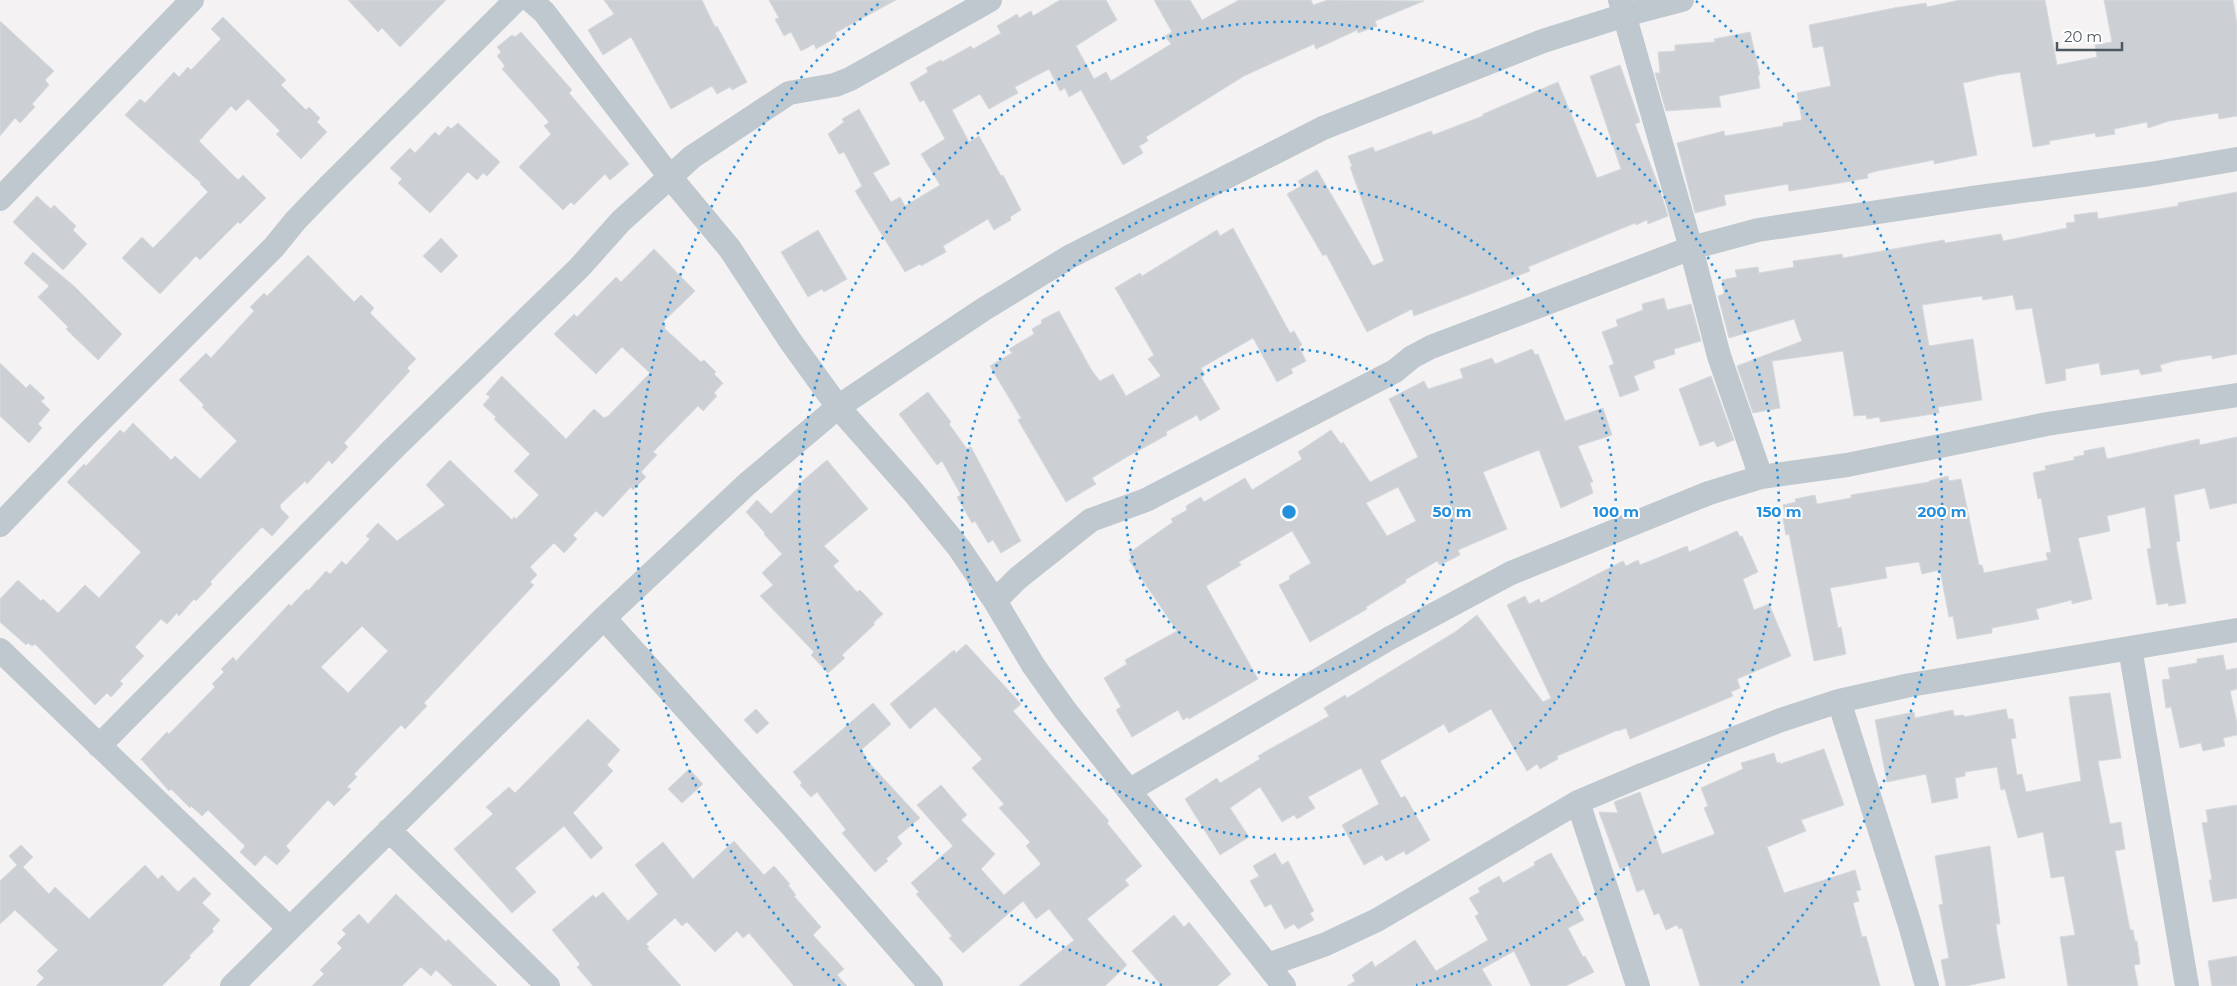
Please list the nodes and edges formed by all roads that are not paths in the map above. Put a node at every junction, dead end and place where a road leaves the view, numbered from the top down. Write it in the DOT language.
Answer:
graph roads {
  1 [pos="192,0"];
  2 [pos="516,0"];
  3 [pos="530,0"];
  4 [pos="990,0"];
  5 [pos="1682,0"];
  6 [pos="1622,8"];
  7 [pos="2237,159"];
  8 [pos="670,177"];
  9 [pos="0,198"];
  10 [pos="1691,248"];
  11 [pos="2237,395"];
  12 [pos="838,408"];
  13 [pos="1761,477"];
  14 [pos="0,525"];
  15 [pos="995,601"];
  16 [pos="604,618"];
  17 [pos="2237,630"];
  18 [pos="2130,648"];
  19 [pos="0,650"];
  20 [pos="1839,701"];
  21 [pos="99,746"];
  22 [pos="1130,790"];
  23 [pos="1578,802"];
  24 [pos="389,830"];
  25 [pos="289,928"];
  26 [pos="1268,965"];
  27 [pos="232,986"];
  28 [pos="548,986"];
  29 [pos="931,986"];
  30 [pos="1284,986"];
  31 [pos="1638,986"];
  32 [pos="1927,986"];
  33 [pos="2187,986"];
  1 -- 9 [label="street"];
  2 -- 14 [label="street"];
  3 -- 8 [label="street"];
  4 -- 8 [label="street"];
  5 -- 6 [label="street"];
  6 -- 10 [label="street"];
  6 -- 12 [label="street"];
  7 -- 10 [label="street"];
  8 -- 12 [label="street"];
  8 -- 21 [label="street"];
  10 -- 13 [label="street"];
  10 -- 15 [label="street"];
  11 -- 13 [label="street"];
  12 -- 15 [label="street"];
  12 -- 16 [label="street"];
  13 -- 22 [label="street"];
  15 -- 22 [label="street"];
  16 -- 24 [label="street"];
  16 -- 29 [label="street"];
  17 -- 18 [label="street"];
  18 -- 20 [label="street"];
  18 -- 33 [label="street"];
  19 -- 21 [label="street"];
  20 -- 23 [label="street"];
  20 -- 32 [label="street"];
  21 -- 25 [label="street"];
  22 -- 26 [label="street"];
  23 -- 26 [label="street"];
  23 -- 31 [label="street"];
  24 -- 25 [label="street"];
  24 -- 28 [label="street"];
  25 -- 27 [label="street"];
  26 -- 30 [label="street"];
}
